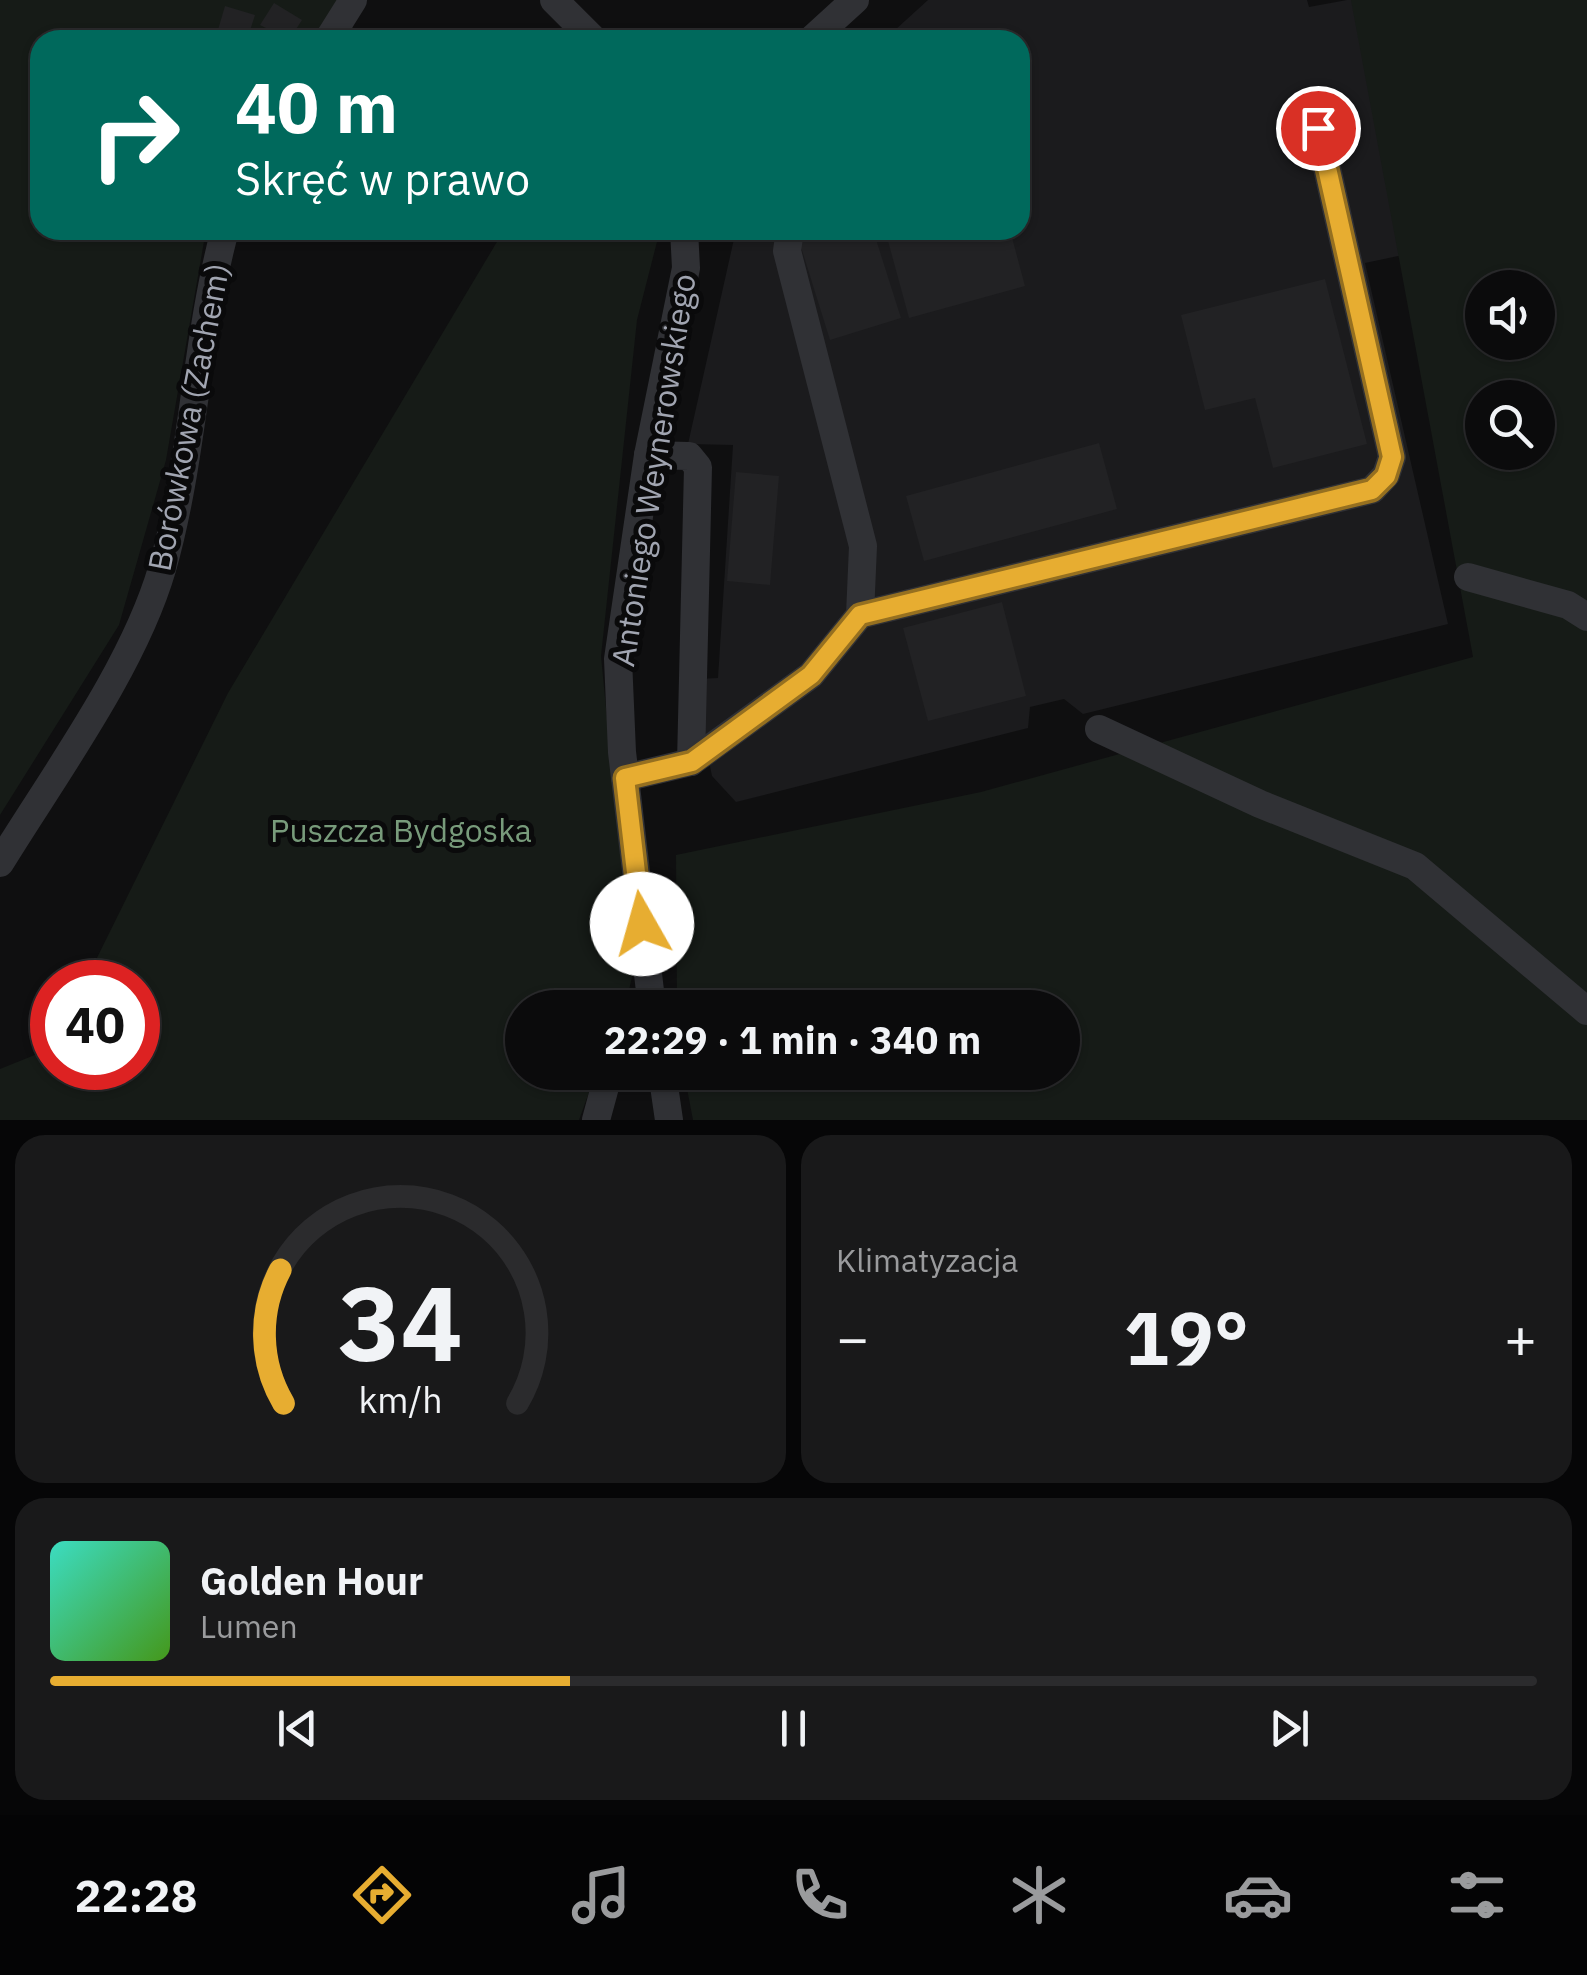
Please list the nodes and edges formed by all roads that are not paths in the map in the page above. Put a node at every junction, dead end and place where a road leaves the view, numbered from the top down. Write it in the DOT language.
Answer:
graph roads {
  1 [pos="353,0"];
  2 [pos="554,0"];
  3 [pos="855,0"];
  4 [pos="334,30"];
  5 [pos="584,30"];
  6 [pos="822,30"];
  7 [pos="1318,128"];
  8 [pos="221,240"];
  9 [pos="685,240"];
  10 [pos="789,240"];
  11 [pos="648,455"];
  12 [pos="1468,576"];
  13 [pos="860,615"];
  14 [pos="1587,617"];
  15 [pos="1099,730"];
  16 [pos="692,762"];
  17 [pos="625,778"];
  18 [pos="0,864"];
  19 [pos="648,990"];
  20 [pos="1587,1011"];
  21 [pos="604,1090"];
  22 [pos="664,1090"];
  23 [pos="596,1120"];
  24 [pos="668,1120"];
  1 -- 4 [label="street"];
  2 -- 5 [label="street"];
  3 -- 6 [label="street"];
  7 -- 13 [label="street"];
  8 -- 18 [label="street, Borówkowa (Zachem)"];
  9 -- 11 [label="street, Antoniego Weynerowskiego"];
  10 -- 13 [label="street"];
  11 -- 16 [label="street"];
  11 -- 17 [label="street, Antoniego Weynerowskiego"];
  12 -- 14 [label="street"];
  13 -- 16 [label="street"];
  15 -- 20 [label="street"];
  16 -- 17 [label="street"];
  17 -- 19 [label="street, Antoniego Weynerowskiego"];
  21 -- 23 [label="street"];
  22 -- 24 [label="street"];
}
